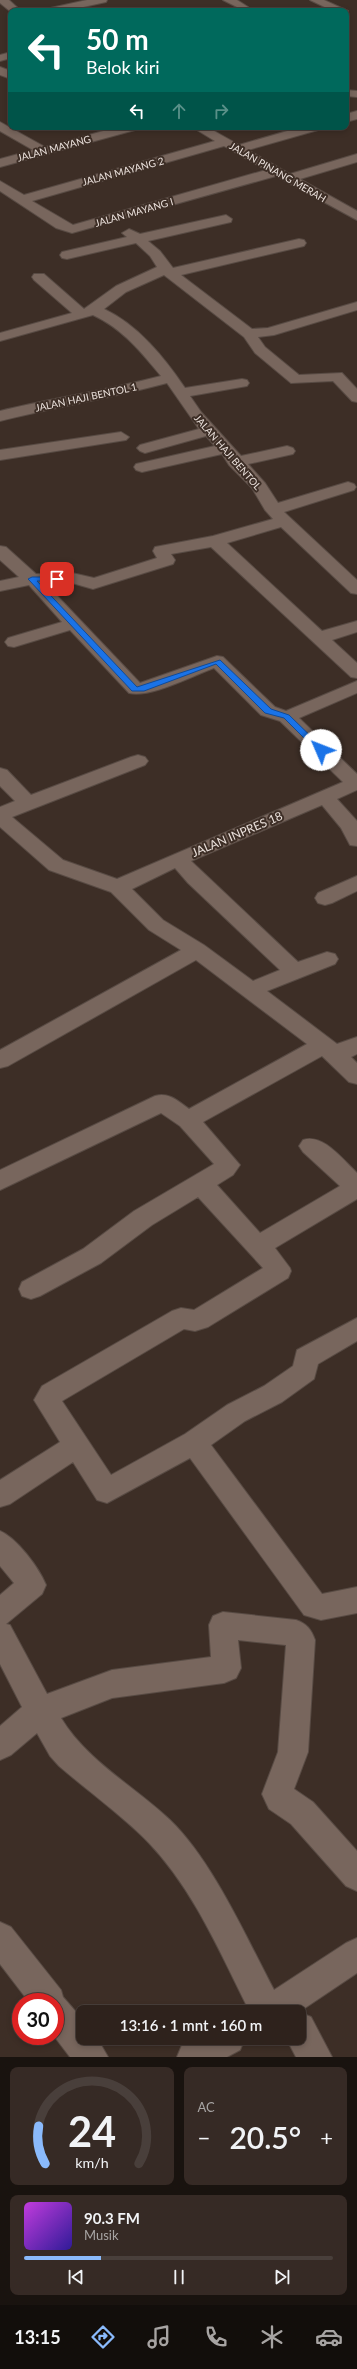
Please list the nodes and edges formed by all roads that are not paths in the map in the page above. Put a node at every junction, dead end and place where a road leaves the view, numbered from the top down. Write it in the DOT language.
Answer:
graph roads {
  1 [pos="2,0"];
  2 [pos="102,0"];
  3 [pos="228,0"];
  4 [pos="315,0"];
  5 [pos="12,8"];
  6 [pos="64,8"];
  7 [pos="243,8"];
  8 [pos="341,8"];
  9 [pos="0,126"];
  10 [pos="105,130"];
  11 [pos="204,130"];
  12 [pos="304,130"];
  13 [pos="226,142"];
  14 [pos="237,149"];
  15 [pos="43,151"];
  16 [pos="357,158"];
  17 [pos="0,163"];
  18 [pos="283,175"];
  19 [pos="0,184"];
  20 [pos="20,200"];
  21 [pos="357,203"];
  22 [pos="340,207"];
  23 [pos="357,216"];
  24 [pos="226,219"];
  25 [pos="106,220"];
  26 [pos="139,239"];
  27 [pos="299,243"];
  28 [pos="67,255"];
  29 [pos="168,271"];
  30 [pos="39,277"];
  31 [pos="357,306"];
  32 [pos="88,312"];
  33 [pos="248,334"];
  34 [pos="0,337"];
  35 [pos="172,378"];
  36 [pos="242,383"];
  37 [pos="181,393"];
  38 [pos="357,398"];
  39 [pos="0,416"];
  40 [pos="209,431"];
  41 [pos="121,437"];
  42 [pos="145,448"];
  43 [pos="224,449"];
  44 [pos="287,451"];
  45 [pos="0,455"];
  46 [pos="236,462"];
  47 [pos="142,467"];
  48 [pos="348,487"];
  49 [pos="278,516"];
  50 [pos="215,541"];
  51 [pos="0,551"];
  52 [pos="32,579"];
  53 [pos="0,586"];
  54 [pos="357,589"];
  55 [pos="73,624"];
  56 [pos="357,626"];
  57 [pos="319,638"];
  58 [pos="14,642"];
  59 [pos="357,673"];
  60 [pos="357,686"];
  61 [pos="287,717"];
  62 [pos="138,761"];
  63 [pos="0,774"];
  64 [pos="356,783"];
  65 [pos="325,797"];
  66 [pos="26,802"];
  67 [pos="0,814"];
  68 [pos="0,817"];
  69 [pos="357,840"];
  70 [pos="178,859"];
  71 [pos="357,883"];
  72 [pos="118,887"];
  73 [pos="325,898"];
  74 [pos="197,950"];
  75 [pos="327,959"];
  76 [pos="295,972"];
  77 [pos="250,990"];
  78 [pos="357,1045"];
  79 [pos="329,1050"];
  80 [pos="0,1060"];
  81 [pos="357,1076"];
  82 [pos="188,1120"];
  83 [pos="311,1146"];
  84 [pos="0,1181"];
  85 [pos="200,1184"];
  86 [pos="357,1187"];
  87 [pos="258,1246"];
  88 [pos="31,1289"];
  89 [pos="357,1328"];
  90 [pos="194,1442"];
  91 [pos="77,1445"];
  92 [pos="0,1495"];
  93 [pos="0,1544"];
  94 [pos="357,1600"];
  95 [pos="0,1613"];
  96 [pos="0,1635"];
  97 [pos="40,1710"];
  98 [pos="0,1745"];
  99 [pos="357,1875"];
  100 [pos="0,1938"];
  101 [pos="357,1954"];
  102 [pos="42,1993"];
  103 [pos="266,2005"];
  104 [pos="280,2005"];
  105 [pos="64,2022"];
  106 [pos="306,2041"];
  107 [pos="215,2045"];
  108 [pos="91,2057"];
  109 [pos="194,2057"];
  110 [pos="315,2057"];
  1 -- 5 [label="street"];
  2 -- 6 [label="street"];
  3 -- 7 [label="street"];
  4 -- 8 [label="street"];
  9 -- 15 [label="street"];
  10 -- 15 [label="street, JALAN MAYANG"];
  11 -- 13 [label="street, JALAN PINANG MERAH"];
  12 -- 14 [label="street"];
  13 -- 14 [label="street, JALAN PINANG MERAH"];
  13 -- 20 [label="street, JALAN MAYANG 2"];
  14 -- 18 [label="street, JALAN PINANG MERAH"];
  15 -- 17 [label="street, JALAN MAYANG"];
  16 -- 18 [label="street, JALAN MAYANG I"];
  18 -- 22 [label="street, JALAN PINANG MERAH"];
  18 -- 25 [label="street, JALAN MAYANG I"];
  19 -- 20 [label="street, JALAN MAYANG I"];
  20 -- 25 [label="street, JALAN MAYANG I"];
  21 -- 22 [label="street"];
  22 -- 23 [label="street, JALAN PINANG MERAH"];
  24 -- 26 [label="street"];
  25 -- 26 [label="street"];
  26 -- 28 [label="street"];
  26 -- 29 [label="street"];
  27 -- 29 [label="street"];
  29 -- 32 [label="street"];
  29 -- 33 [label="street"];
  30 -- 32 [label="street, JALAN HAJI BENTOL"];
  31 -- 33 [label="street"];
  32 -- 34 [label="street"];
  32 -- 35 [label="street, JALAN HAJI BENTOL"];
  33 -- 38 [label="street"];
  35 -- 37 [label="street, JALAN HAJI BENTOL"];
  35 -- 39 [label="street, JALAN HAJI BENTOL 1"];
  36 -- 37 [label="street"];
  37 -- 40 [label="street, JALAN HAJI BENTOL"];
  40 -- 42 [label="street"];
  40 -- 43 [label="street, JALAN HAJI BENTOL"];
  41 -- 45 [label="street"];
  43 -- 46 [label="street, JALAN HAJI BENTOL"];
  43 -- 47 [label="street"];
  44 -- 46 [label="street"];
  46 -- 49 [label="street, JALAN HAJI BENTOL"];
  48 -- 49 [label="street"];
  49 -- 50 [label="street"];
  49 -- 54 [label="street, JALAN HAJI BENTOL"];
  50 -- 52 [label="street"];
  50 -- 57 [label="street"];
  51 -- 52 [label="street"];
  52 -- 53 [label="street"];
  52 -- 55 [label="street"];
  55 -- 58 [label="street"];
  55 -- 61 [label="street"];
  56 -- 57 [label="street"];
  57 -- 59 [label="street"];
  60 -- 61 [label="street"];
  61 -- 64 [label="street"];
  62 -- 66 [label="street"];
  63 -- 66 [label="street"];
  64 -- 65 [label="street, JALAN INPRES 18"];
  65 -- 69 [label="street"];
  65 -- 70 [label="street, JALAN INPRES 18"];
  66 -- 67 [label="street"];
  68 -- 72 [label="street"];
  70 -- 72 [label="street, JALAN INPRES 18"];
  70 -- 76 [label="street"];
  71 -- 73 [label="street"];
  72 -- 74 [label="street"];
  74 -- 77 [label="street"];
  74 -- 80 [label="street"];
  75 -- 76 [label="street"];
  76 -- 77 [label="street"];
  77 -- 79 [label="street"];
  78 -- 79 [label="street"];
  79 -- 81 [label="street"];
  79 -- 82 [label="street"];
  82 -- 84 [label="street"];
  82 -- 85 [label="street"];
  83 -- 86 [label="street"];
  85 -- 87 [label="street"];
  85 -- 88 [label="street"];
  86 -- 87 [label="street"];
  87 -- 91 [label="street"];
  89 -- 90 [label="street"];
  90 -- 91 [label="street"];
  90 -- 94 [label="street"];
  91 -- 92 [label="street"];
  93 -- 95 [label="street"];
  96 -- 97 [label="street"];
  97 -- 98 [label="street"];
  97 -- 99 [label="street"];
  97 -- 103 [label="street"];
  100 -- 102 [label="street"];
  101 -- 104 [label="street"];
  105 -- 108 [label="street"];
  106 -- 110 [label="street"];
  107 -- 109 [label="street"];
}
